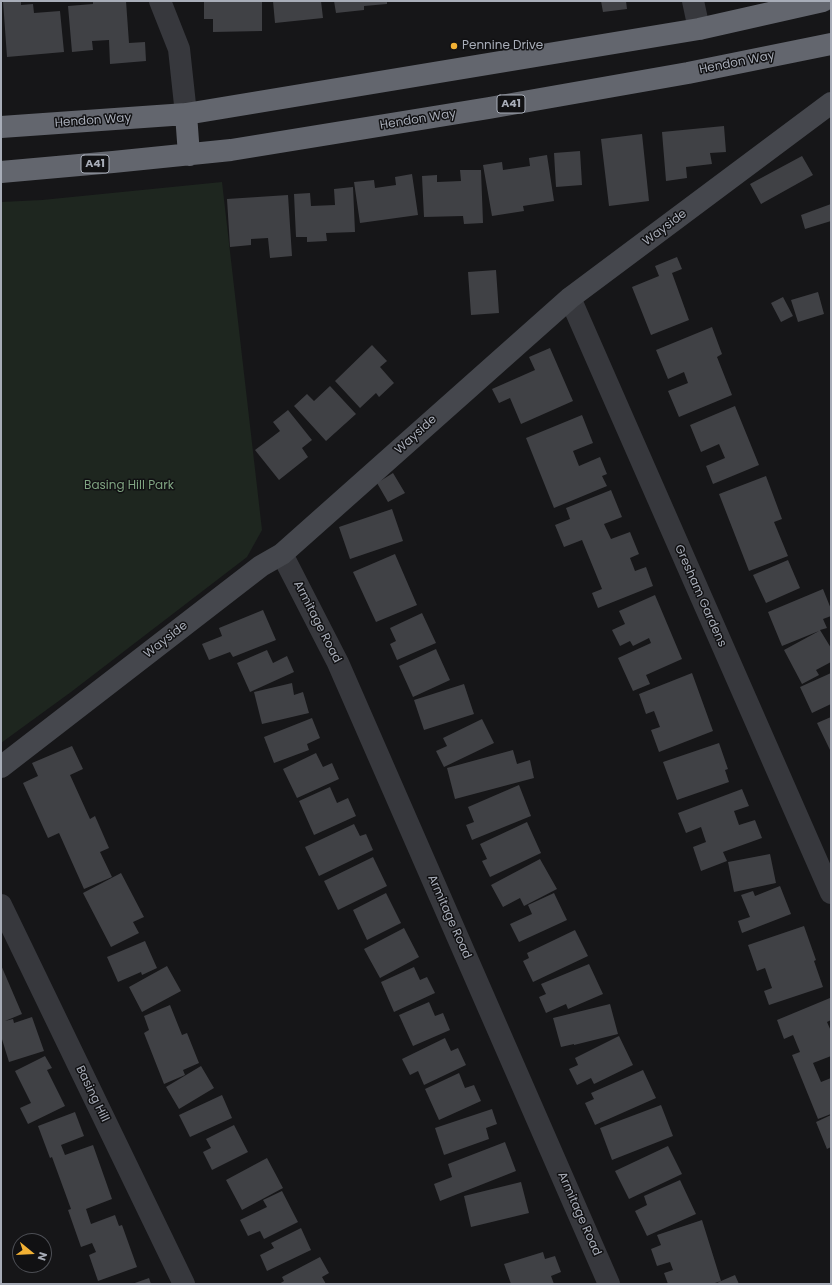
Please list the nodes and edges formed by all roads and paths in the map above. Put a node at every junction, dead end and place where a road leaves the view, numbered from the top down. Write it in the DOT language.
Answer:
graph roads {
  1 [pos="160,1"];
  2 [pos="693,1"];
  3 [pos="823,1"];
  4 [pos="699,29"];
  5 [pos="831,44"];
  6 [pos="831,103"];
  7 [pos="186,114"];
  8 [pos="1,127"];
  9 [pos="189,155"];
  10 [pos="1,172"];
  11 [pos="570,298"];
  12 [pos="282,554"];
  13 [pos="1,767"];
  14 [pos="831,893"];
  15 [pos="1,905"];
  16 [pos="184,1284"];
  17 [pos="609,1284"];
  1 -- 7 [label="street"];
  2 -- 4 [label="street"];
  3 -- 4 [label="highway, Hendon Way"];
  4 -- 7 [label="highway, Hendon Way"];
  5 -- 9 [label="highway, Hendon Way / A41"];
  6 -- 11 [label="street, Wayside"];
  7 -- 8 [label="highway, Hendon Way"];
  7 -- 9 [label="highway"];
  9 -- 10 [label="highway, Hendon Way / A41"];
  11 -- 12 [label="street, Wayside"];
  11 -- 14 [label="street, Gresham Gardens"];
  12 -- 13 [label="street, Wayside"];
  12 -- 17 [label="street, Armitage Road"];
  15 -- 16 [label="street, Basing Hill"];
}
